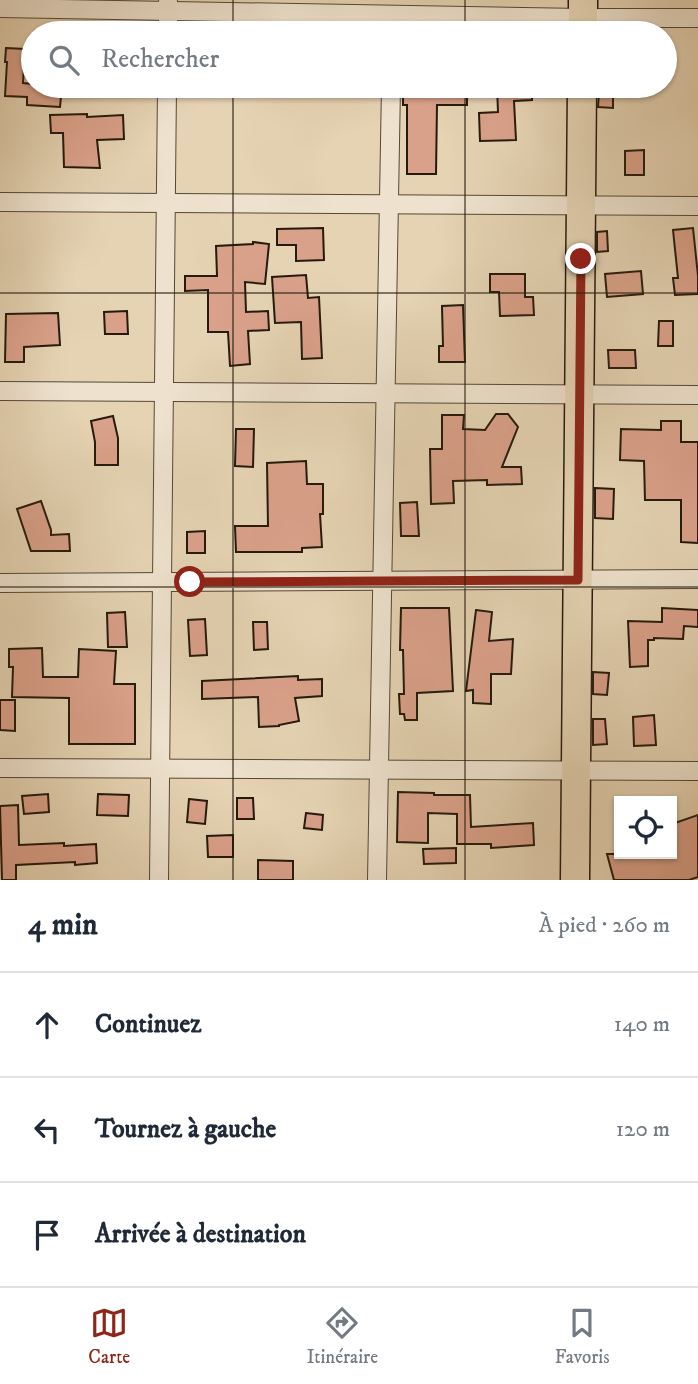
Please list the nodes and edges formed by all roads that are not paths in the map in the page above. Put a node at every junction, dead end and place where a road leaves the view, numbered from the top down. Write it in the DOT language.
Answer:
graph roads {
  1 [pos="168,6"];
  2 [pos="0,8"];
  3 [pos="392,15"];
  4 [pos="583,17"];
  5 [pos="698,18"];
  6 [pos="392,21"];
  7 [pos="167,98"];
  8 [pos="391,98"];
  9 [pos="582,98"];
  10 [pos="0,202"];
  11 [pos="166,203"];
  12 [pos="389,204"];
  13 [pos="581,205"];
  14 [pos="698,205"];
  15 [pos="0,391"];
  16 [pos="164,392"];
  17 [pos="386,393"];
  18 [pos="579,394"];
  19 [pos="698,395"];
  20 [pos="698,579"];
  21 [pos="578,580"];
  22 [pos="382,581"];
  23 [pos="162,582"];
  24 [pos="0,583"];
  25 [pos="0,768"];
  26 [pos="160,769"];
  27 [pos="379,770"];
  28 [pos="576,771"];
  29 [pos="698,771"];
  30 [pos="159,880"];
  31 [pos="377,880"];
  32 [pos="575,880"];
  1 -- 2 [label="street"];
  1 -- 3 [label="street"];
  3 -- 4 [label="street"];
  3 -- 6 [label="street"];
  4 -- 5 [label="street"];
  7 -- 11 [label="street"];
  8 -- 12 [label="street"];
  9 -- 13 [label="main road"];
  10 -- 11 [label="street"];
  11 -- 12 [label="street"];
  11 -- 16 [label="street"];
  12 -- 13 [label="street"];
  12 -- 17 [label="street"];
  13 -- 14 [label="street"];
  13 -- 18 [label="main road"];
  15 -- 16 [label="street"];
  16 -- 17 [label="street"];
  16 -- 23 [label="street"];
  17 -- 18 [label="street"];
  17 -- 22 [label="street"];
  18 -- 19 [label="street"];
  18 -- 21 [label="main road"];
  20 -- 21 [label="street"];
  21 -- 22 [label="street"];
  21 -- 28 [label="main road"];
  22 -- 23 [label="street"];
  22 -- 27 [label="street"];
  23 -- 24 [label="street"];
  23 -- 26 [label="street"];
  25 -- 26 [label="street"];
  26 -- 27 [label="street"];
  26 -- 30 [label="street"];
  27 -- 28 [label="street"];
  27 -- 31 [label="street"];
  28 -- 29 [label="street"];
  28 -- 32 [label="main road"];
}
